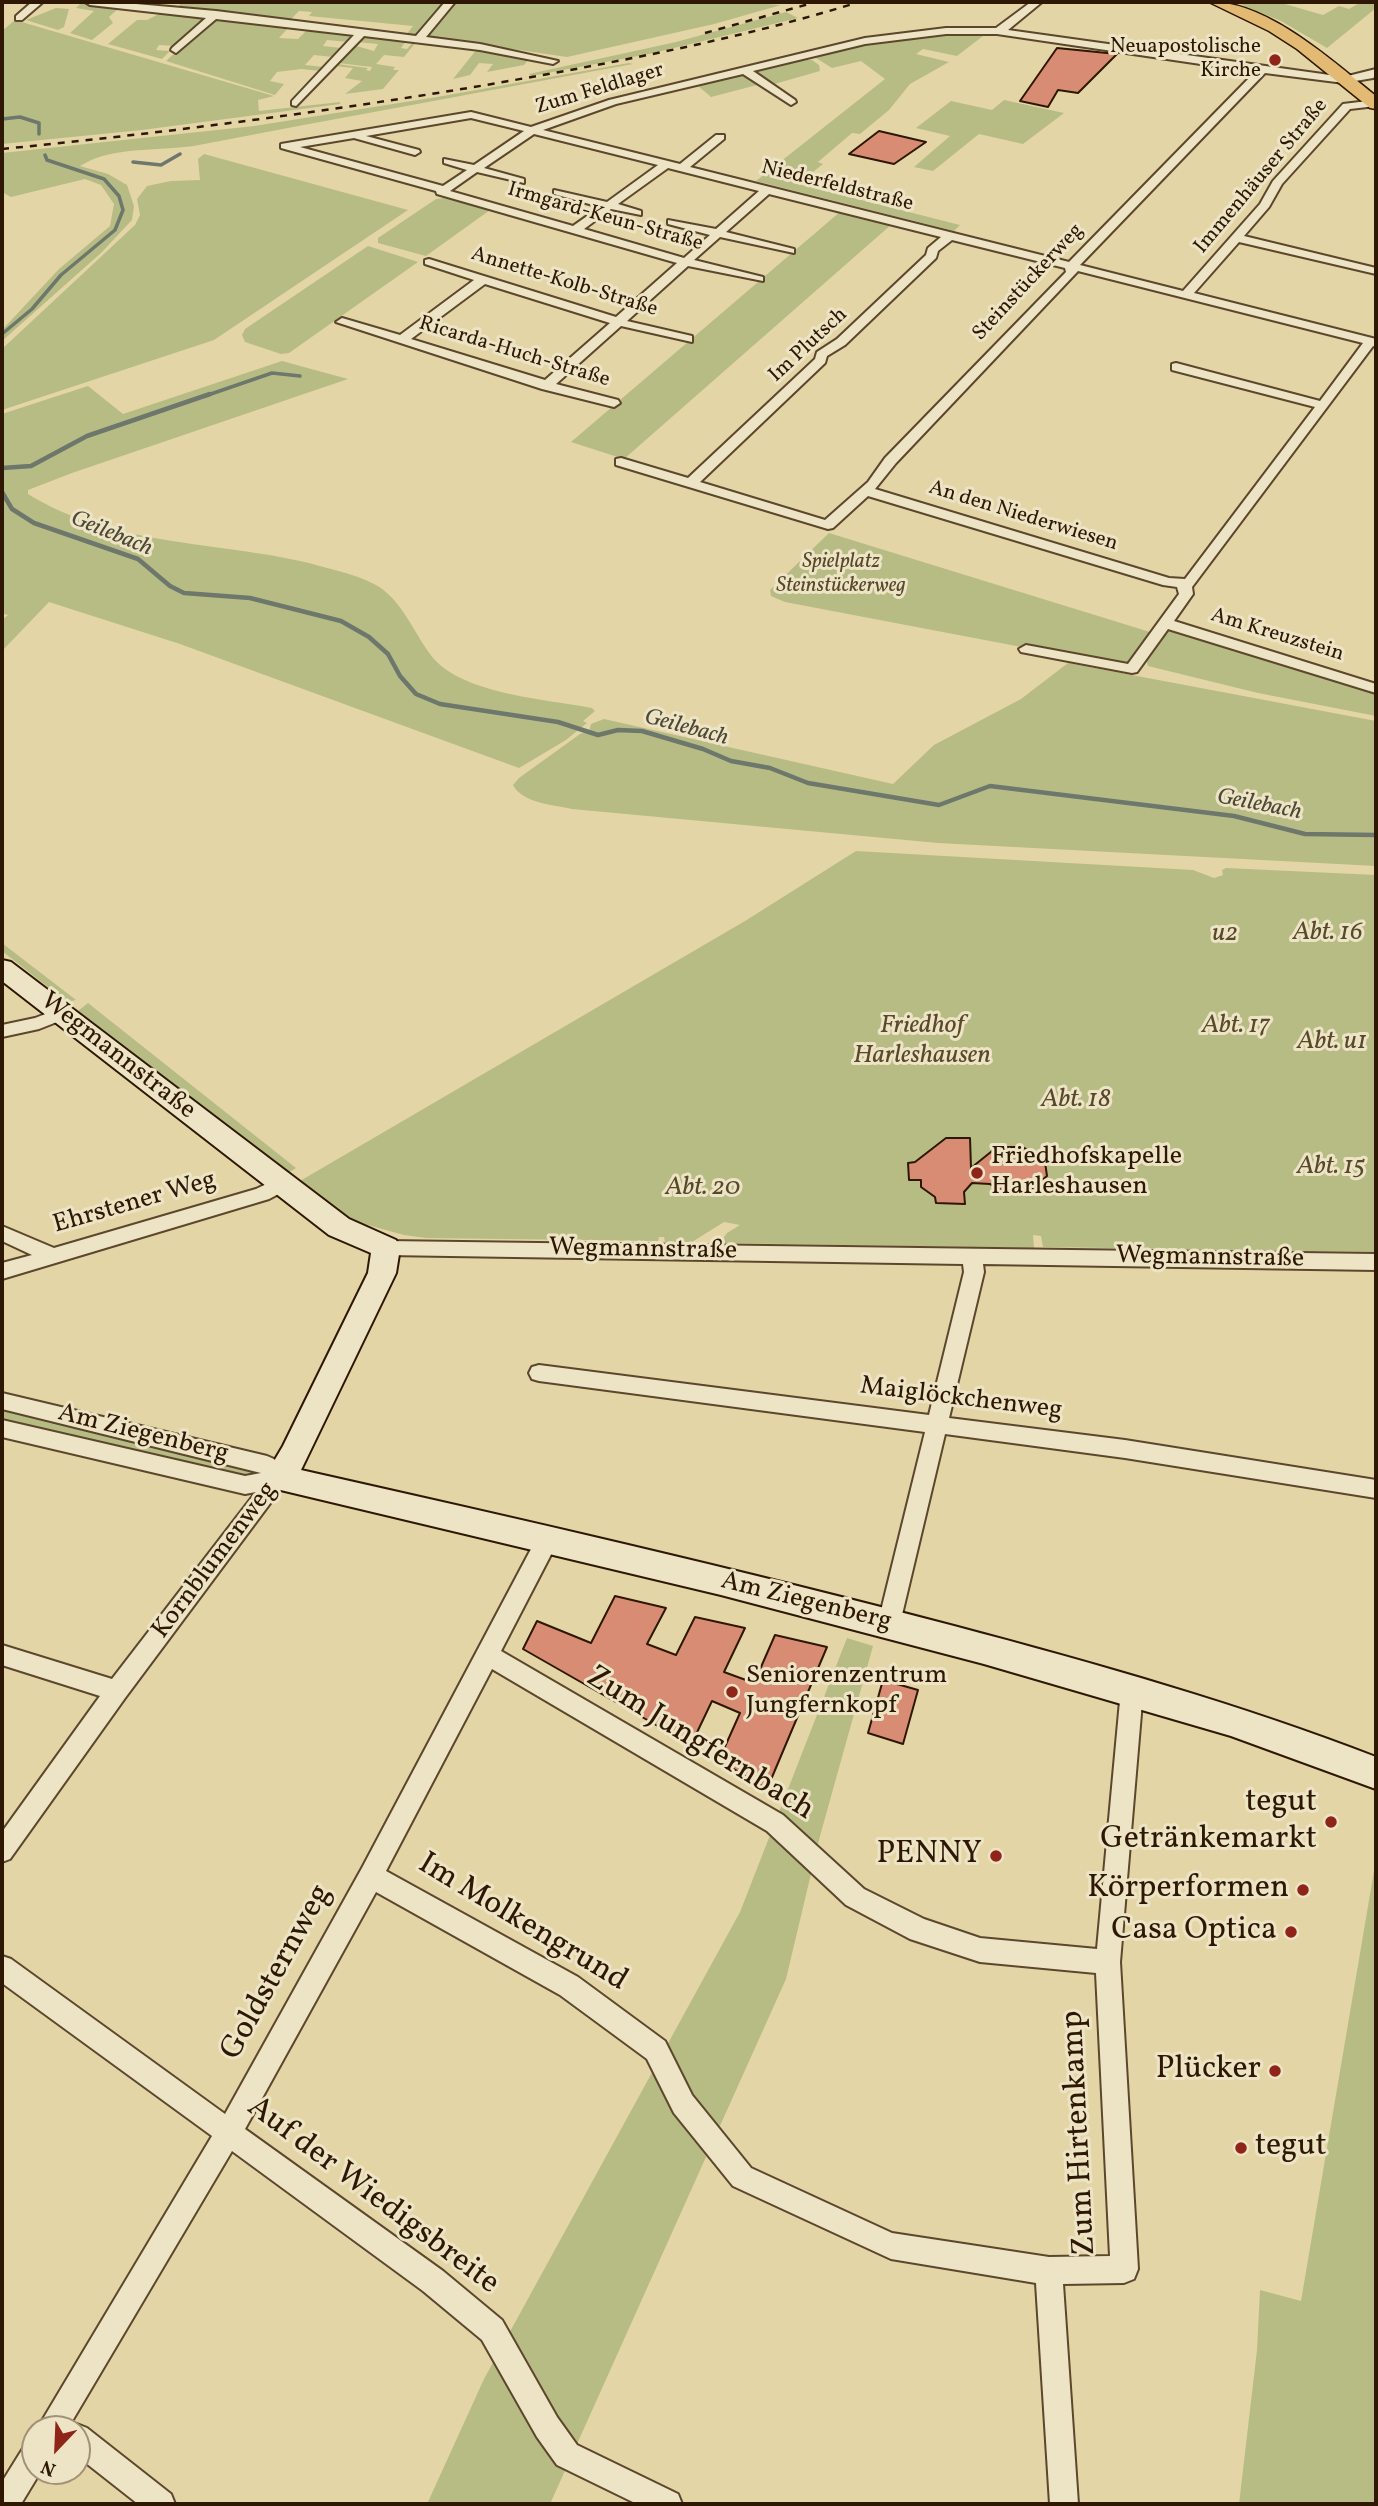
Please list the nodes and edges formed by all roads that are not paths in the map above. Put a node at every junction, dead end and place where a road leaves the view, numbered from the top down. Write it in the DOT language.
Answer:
graph roads {
  1 [pos="38,2"];
  2 [pos="90,2"];
  3 [pos="450,2"];
  4 [pos="1037,2"];
  5 [pos="1217,2"];
  6 [pos="216,14"];
  7 [pos="19,18"];
  8 [pos="997,31"];
  9 [pos="361,33"];
  10 [pos="419,39"];
  11 [pos="176,50"];
  12 [pos="553,61"];
  13 [pos="744,70"];
  14 [pos="1262,70"];
  15 [pos="1376,72"];
  16 [pos="1344,80"];
  17 [pos="791,102"];
  18 [pos="296,103"];
  19 [pos="1376,104"];
  20 [pos="533,130"];
  21 [pos="351,135"];
  22 [pos="720,137"];
  23 [pos="285,146"];
  24 [pos="415,152"];
  25 [pos="448,161"];
  26 [pos="667,164"];
  27 [pos="476,168"];
  28 [pos="682,168"];
  29 [pos="520,181"];
  30 [pos="768,189"];
  31 [pos="443,191"];
  32 [pos="558,192"];
  33 [pos="608,206"];
  34 [pos="637,213"];
  35 [pos="672,222"];
  36 [pos="576,230"];
  37 [pos="718,234"];
  38 [pos="949,236"];
  39 [pos="1237,238"];
  40 [pos="790,251"];
  41 [pos="429,262"];
  42 [pos="686,262"];
  43 [pos="1071,267"];
  44 [pos="1376,271"];
  45 [pos="759,279"];
  46 [pos="482,280"];
  47 [pos="1186,295"];
  48 [pos="342,322"];
  49 [pos="618,322"];
  50 [pos="403,339"];
  51 [pos="688,339"];
  52 [pos="1373,342"];
  53 [pos="1176,367"];
  54 [pos="546,386"];
  55 [pos="614,403"];
  56 [pos="1322,405"];
  57 [pos="621,462"];
  58 [pos="691,483"];
  59 [pos="866,491"];
  60 [pos="1184,584"];
  61 [pos="1165,623"];
  62 [pos="1026,649"];
  63 [pos="1376,689"];
  64 [pos="2,968"];
  65 [pos="61,1014"];
  66 [pos="2,1031"];
  67 [pos="281,1184"];
  68 [pos="2,1233"];
  69 [pos="386,1248"];
  70 [pos="53,1256"];
  71 [pos="972,1256"];
  72 [pos="1376,1262"];
  73 [pos="2,1271"];
  74 [pos="538,1373"];
  75 [pos="2,1401"];
  76 [pos="937,1425"];
  77 [pos="2,1428"];
  78 [pos="279,1478"];
  79 [pos="1376,1489"];
  80 [pos="547,1541"];
  81 [pos="889,1623"];
  82 [pos="2,1655"];
  83 [pos="488,1655"];
  84 [pos="1132,1690"];
  85 [pos="117,1691"];
  86 [pos="1376,1750"];
  87 [pos="1326,1753"];
  88 [pos="1376,1773"];
  89 [pos="2,1851"];
  90 [pos="371,1876"];
  91 [pos="1108,1962"];
  92 [pos="2,1968"];
  93 [pos="229,2132"];
  94 [pos="1049,2271"];
  95 [pos="70,2415"];
  96 [pos="91,2451"];
  97 [pos="21,2478"];
  98 [pos="5,2504"];
  99 [pos="161,2504"];
  100 [pos="668,2504"];
  101 [pos="1064,2504"];
  1 -- 7 [label="street"];
  2 -- 6 [label="street"];
  3 -- 10 [label="street"];
  4 -- 8 [label="street"];
  5 -- 16 [label="main road"];
  6 -- 9 [label="street"];
  6 -- 11 [label="street"];
  8 -- 13 [label="street, Zum Feldlager"];
  8 -- 14 [label="street, Zum Feldlager"];
  9 -- 10 [label="street"];
  9 -- 18 [label="street"];
  10 -- 12 [label="street"];
  13 -- 17 [label="street"];
  13 -- 20 [label="street, Zum Feldlager"];
  14 -- 16 [label="street, Zum Feldlager"];
  14 -- 43 [label="street, Steinstückerweg"];
  15 -- 16 [label="street"];
  16 -- 19 [label="main road"];
  19 -- 39 [label="street, Immenhäuser Straße"];
  20 -- 21 [label="street, Niederfeldstraße"];
  20 -- 26 [label="street, Niederfeldstraße"];
  20 -- 27 [label="street, Zum Feldlager"];
  21 -- 23 [label="street, Niederfeldstraße"];
  21 -- 24 [label="street"];
  22 -- 28 [label="street"];
  23 -- 31 [label="street, Irmgard-Keun-Straße"];
  25 -- 27 [label="street"];
  26 -- 28 [label="street, Niederfeldstraße"];
  26 -- 33 [label="street"];
  27 -- 29 [label="street"];
  27 -- 31 [label="street, Zum Feldlager"];
  28 -- 30 [label="street, Niederfeldstraße"];
  30 -- 37 [label="street"];
  30 -- 38 [label="street, Niederfeldstraße"];
  31 -- 36 [label="street, Irmgard-Keun-Straße"];
  32 -- 33 [label="street"];
  33 -- 34 [label="street"];
  33 -- 36 [label="street"];
  35 -- 37 [label="street"];
  36 -- 42 [label="street, Irmgard-Keun-Straße"];
  37 -- 40 [label="street"];
  37 -- 42 [label="street"];
  38 -- 43 [label="street, Niederfeldstraße"];
  38 -- 58 [label="street, Im Plutsch"];
  39 -- 44 [label="street"];
  39 -- 47 [label="street, Immenhäuser Straße"];
  41 -- 46 [label="street, Annette-Kolb-Straße"];
  42 -- 45 [label="street, Irmgard-Keun-Straße"];
  42 -- 49 [label="street"];
  43 -- 47 [label="street, Niederfeldstraße"];
  43 -- 59 [label="street, Steinstückerweg"];
  46 -- 49 [label="street, Annette-Kolb-Straße"];
  46 -- 50 [label="street, Ricarda-Huch-Straße"];
  47 -- 52 [label="street, Niederfeldstraße"];
  48 -- 50 [label="street, Ricarda-Huch-Straße"];
  49 -- 51 [label="street, Annette-Kolb-Straße"];
  49 -- 54 [label="street"];
  50 -- 54 [label="street, Ricarda-Huch-Straße"];
  52 -- 56 [label="street"];
  53 -- 56 [label="street"];
  54 -- 55 [label="street, Ricarda-Huch-Straße"];
  56 -- 60 [label="street"];
  57 -- 58 [label="street"];
  58 -- 59 [label="street, Steinstückerweg"];
  59 -- 60 [label="street, An den Niederwiesen"];
  60 -- 61 [label="street"];
  61 -- 62 [label="street"];
  61 -- 63 [label="street, Am Kreuzstein"];
  64 -- 65 [label="street, Wegmannstraße"];
  65 -- 66 [label="street"];
  65 -- 67 [label="street, Wegmannstraße"];
  67 -- 69 [label="street, Wegmannstraße"];
  67 -- 70 [label="street, Ehrstener Weg"];
  68 -- 70 [label="street"];
  69 -- 71 [label="street, Wegmannstraße"];
  69 -- 78 [label="street, Kornblumenweg"];
  70 -- 73 [label="street, Ehrstener Weg"];
  71 -- 72 [label="street, Wegmannstraße"];
  71 -- 76 [label="street"];
  74 -- 76 [label="street, Maiglöckchenweg"];
  75 -- 78 [label="street, Am Ziegenberg"];
  76 -- 79 [label="street, Maiglöckchenweg"];
  76 -- 81 [label="street"];
  77 -- 78 [label="street, Am Ziegenberg"];
  78 -- 80 [label="street, Am Ziegenberg"];
  78 -- 85 [label="street, Kornblumenweg"];
  80 -- 81 [label="street, Am Ziegenberg"];
  80 -- 83 [label="street, Goldsternweg"];
  81 -- 84 [label="street, Am Ziegenberg"];
  82 -- 85 [label="street"];
  83 -- 90 [label="street, Goldsternweg"];
  83 -- 91 [label="street, Zum Jungfernbach"];
  84 -- 87 [label="street, Am Ziegenberg"];
  84 -- 91 [label="street, Zum Hirtenkamp"];
  85 -- 89 [label="street, Kornblumenweg"];
  86 -- 87 [label="street"];
  87 -- 88 [label="street, Am Ziegenberg"];
  90 -- 93 [label="street, Goldsternweg"];
  90 -- 94 [label="street, Im Molkengrund"];
  91 -- 94 [label="street, Zum Hirtenkamp"];
  92 -- 93 [label="street, Auf der Wiedigsbreite"];
  93 -- 95 [label="street, Goldsternweg"];
  93 -- 100 [label="street, Auf der Wiedigsbreite"];
  94 -- 101 [label="street, Zum Hirtenkamp"];
  96 -- 99 [label="street"];
  97 -- 98 [label="street"];
}
